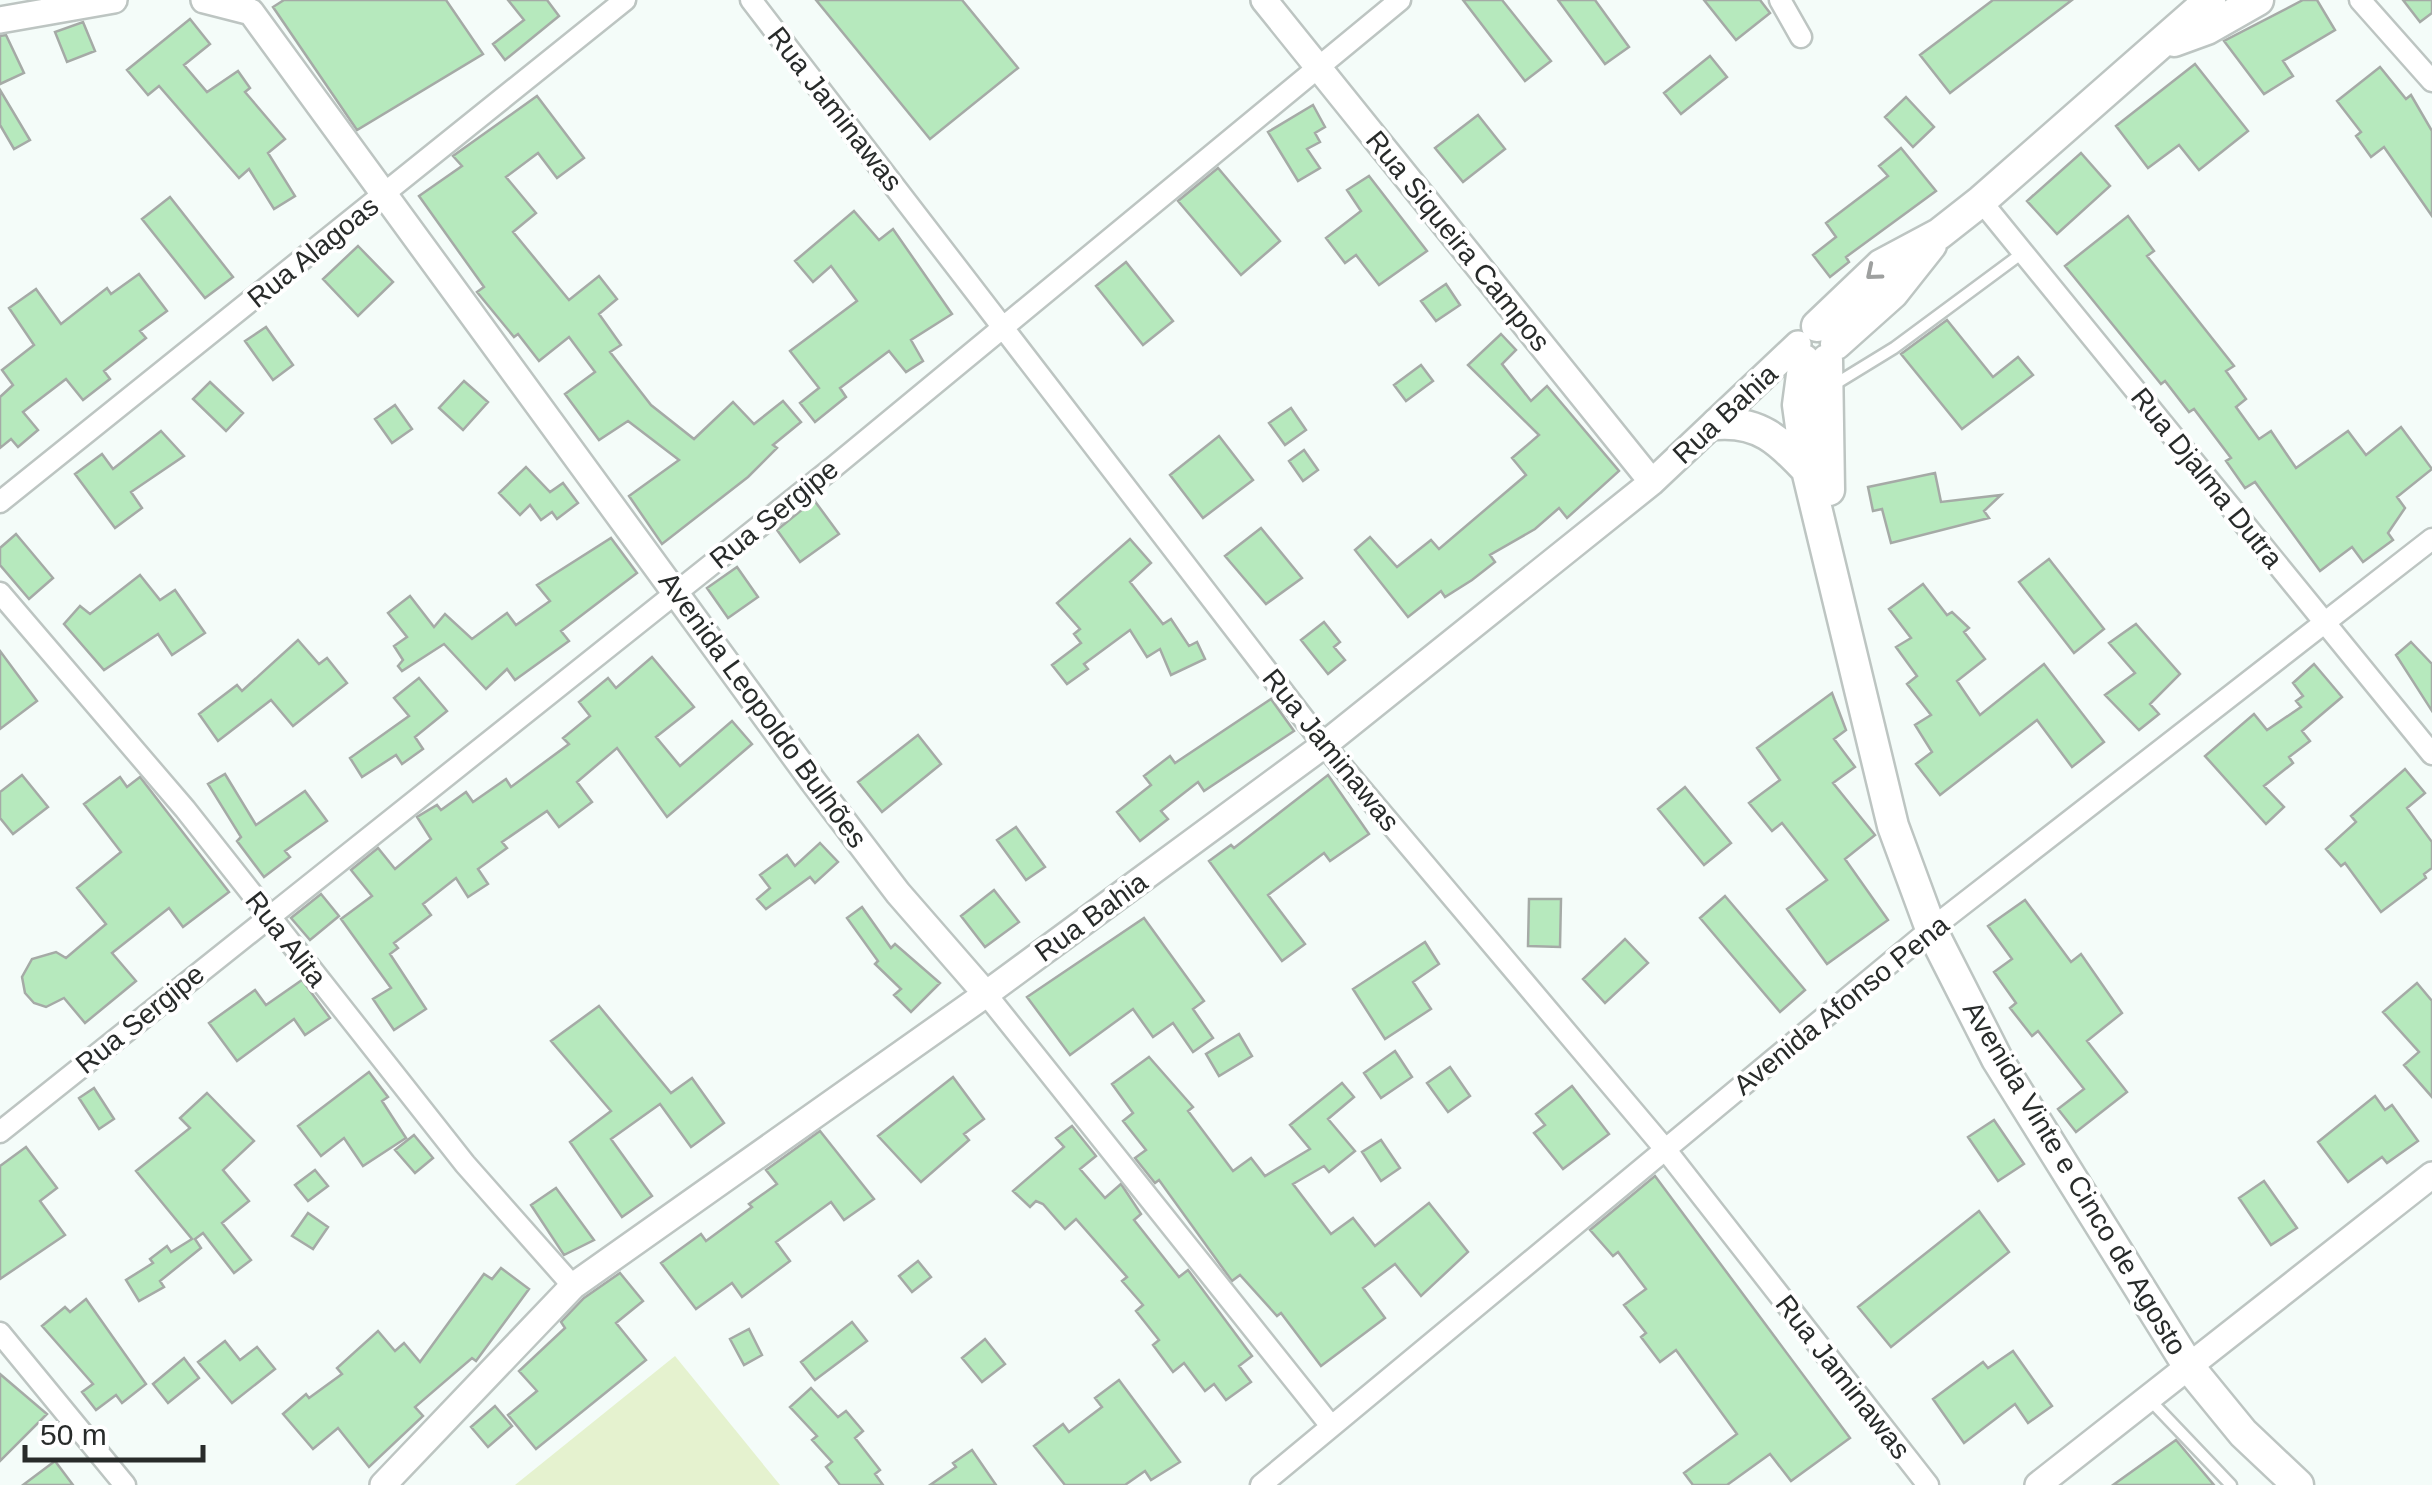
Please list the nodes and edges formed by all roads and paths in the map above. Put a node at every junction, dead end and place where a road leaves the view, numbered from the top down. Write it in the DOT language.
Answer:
graph roads {
  1 [pos="114,0"];
  2 [pos="204,0"];
  3 [pos="625,0"];
  4 [pos="751,0"];
  5 [pos="1264,0"];
  6 [pos="1400,0"];
  7 [pos="1780,0"];
  8 [pos="2210,0"];
  9 [pos="2258,0"];
  10 [pos="2360,0"];
  11 [pos="250,6"];
  12 [pos="0,20"];
  13 [pos="1801,36"];
  14 [pos="2162,45"];
  15 [pos="1318,68"];
  16 [pos="2432,81"];
  17 [pos="382,196"];
  18 [pos="1980,201"];
  19 [pos="2021,254"];
  20 [pos="1002,326"];
  21 [pos="1818,354"];
  22 [pos="1717,424"];
  23 [pos="1807,470"];
  24 [pos="1652,482"];
  25 [pos="0,502"];
  26 [pos="2432,539"];
  27 [pos="676,592"];
  28 [pos="0,593"];
  29 [pos="1839,608"];
  30 [pos="2327,624"];
  31 [pos="1324,746"];
  32 [pos="2432,754"];
  33 [pos="268,916"];
  34 [pos="1931,930"];
  35 [pos="986,994"];
  36 [pos="0,1132"];
  37 [pos="1665,1149"];
  38 [pos="2432,1175"];
  39 [pos="573,1286"];
  40 [pos="0,1333"];
  41 [pos="2189,1367"];
  42 [pos="2148,1399"];
  43 [pos="1331,1426"];
  44 [pos="125,1485"];
  45 [pos="384,1485"];
  46 [pos="1261,1485"];
  47 [pos="1928,1485"];
  48 [pos="2038,1485"];
  49 [pos="2231,1485"];
  50 [pos="2298,1485"];
  1 -- 12 [label="street"];
  2 -- 11 [label="street, Avenida Leopoldo Bulhões"];
  3 -- 17 [label="street, Rua Alagoas"];
  4 -- 20 [label="street, Rua Jaminawas"];
  5 -- 15 [label="street, Rua Siqueira Campos"];
  6 -- 15 [label="street, Rua Sergipe"];
  7 -- 13 [label="street"];
  8 -- 14 [label="main road"];
  9 -- 14 [label="main road"];
  10 -- 16 [label="street"];
  11 -- 17 [label="street, Avenida Leopoldo Bulhões"];
  14 -- 18 [label="main road"];
  15 -- 20 [label="street, Rua Sergipe"];
  15 -- 24 [label="street, Rua Siqueira Campos"];
  17 -- 25 [label="street, Rua Alagoas"];
  17 -- 27 [label="street, Avenida Leopoldo Bulhões"];
  18 -- 19 [label="street, Rua Djalma Dutra"];
  18 -- 21 [label="main road"];
  19 -- 21 [label="lane"];
  19 -- 30 [label="street, Rua Djalma Dutra"];
  20 -- 27 [label="street, Rua Sergipe"];
  20 -- 31 [label="street, Rua Jaminawas"];
  21 -- 22 [label="street, Rua Bahia"];
  21 -- 23 [label="main road, Avenida Vinte e Cinco de Agosto"];
  21 -- 29 [label="main road, Avenida Vinte e Cinco de Agosto"];
  22 -- 23 [label="main road"];
  22 -- 24 [label="street, Rua Bahia"];
  23 -- 29 [label="main road, Avenida Vinte e Cinco de Agosto"];
  24 -- 31 [label="street, Rua Bahia"];
  26 -- 30 [label="street, Avenida Afonso Pena"];
  27 -- 33 [label="street, Rua Sergipe"];
  27 -- 35 [label="street, Avenida Leopoldo Bulhões"];
  28 -- 33 [label="street, Rua Alita"];
  29 -- 34 [label="main road, Avenida Vinte e Cinco de Agosto"];
  30 -- 32 [label="street, Rua Djalma Dutra"];
  30 -- 34 [label="street, Avenida Afonso Pena"];
  31 -- 35 [label="street, Rua Bahia"];
  31 -- 37 [label="street, Rua Jaminawas"];
  33 -- 36 [label="street, Rua Sergipe"];
  33 -- 39 [label="street, Rua Alita"];
  34 -- 37 [label="street, Avenida Afonso Pena"];
  34 -- 41 [label="main road, Avenida Vinte e Cinco de Agosto"];
  35 -- 39 [label="street, Rua Bahia"];
  35 -- 43 [label="street, Avenida Leopoldo Bulhões"];
  37 -- 43 [label="street, Avenida Afonso Pena"];
  37 -- 47 [label="street, Rua Jaminawas"];
  38 -- 41 [label="street"];
  39 -- 45 [label="street, Rua Bahia"];
  40 -- 44 [label="street"];
  41 -- 42 [label="street"];
  41 -- 50 [label="main road, Avenida Vinte e Cinco de Agosto"];
  42 -- 48 [label="street"];
  42 -- 49 [label="lane"];
  43 -- 46 [label="street, Avenida Afonso Pena"];
}
